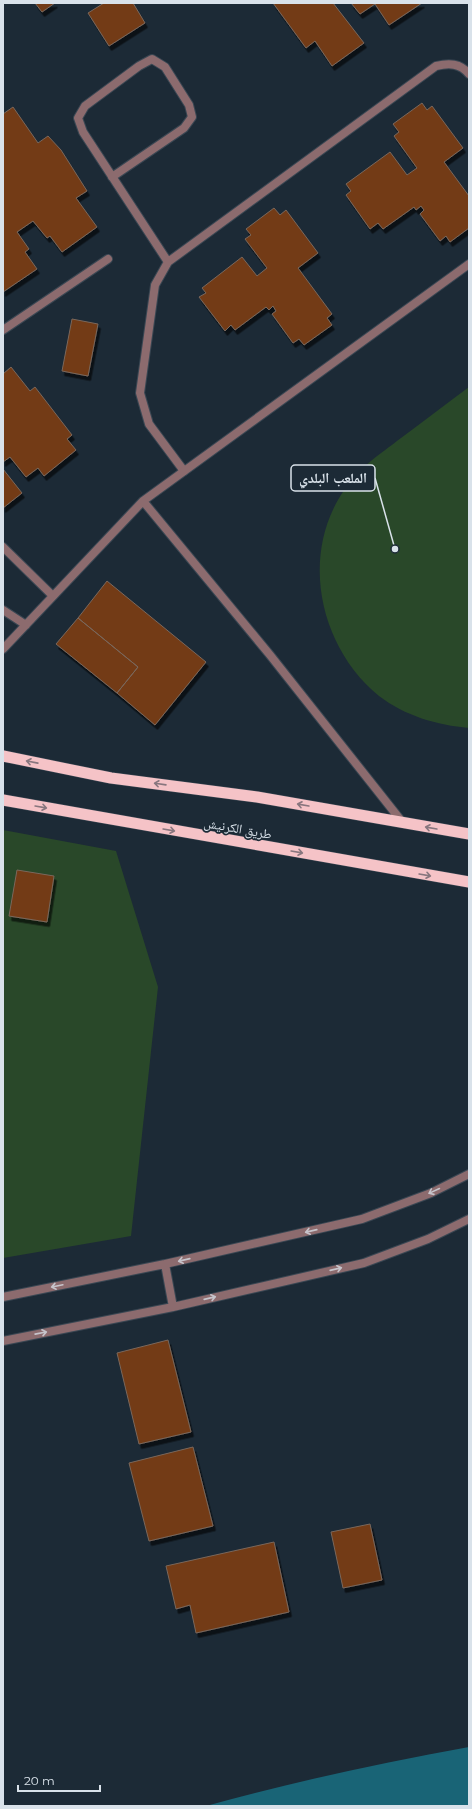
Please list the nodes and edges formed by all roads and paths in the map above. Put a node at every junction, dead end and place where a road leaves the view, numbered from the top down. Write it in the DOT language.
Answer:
graph roads {
  1 [pos="469,74"];
  2 [pos="112,177"];
  3 [pos="108,259"];
  4 [pos="168,262"];
  5 [pos="469,264"];
  6 [pos="3,330"];
  7 [pos="184,471"];
  8 [pos="143,501"];
  9 [pos="3,547"];
  10 [pos="53,596"];
  11 [pos="3,610"];
  12 [pos="26,625"];
  13 [pos="3,649"];
  14 [pos="3,756"];
  15 [pos="3,800"];
  16 [pos="402,823"];
  17 [pos="469,834"];
  18 [pos="469,882"];
  19 [pos="469,1174"];
  20 [pos="469,1219"];
  21 [pos="165,1264"];
  22 [pos="3,1297"];
  23 [pos="173,1307"];
  24 [pos="3,1341"];
  1 -- 4 [label="street"];
  2 -- 2 [label="street"];
  2 -- 4 [label="street"];
  3 -- 6 [label="street"];
  4 -- 7 [label="street"];
  5 -- 7 [label="street"];
  7 -- 8 [label="street"];
  8 -- 10 [label="street"];
  8 -- 16 [label="street"];
  9 -- 10 [label="street"];
  10 -- 12 [label="street"];
  11 -- 12 [label="street"];
  12 -- 13 [label="street"];
  16 -- 14 [label="highway, one-way"];
  15 -- 18 [label="highway, طريق الكرنيش, one-way"];
  17 -- 16 [label="highway, one-way"];
  19 -- 21 [label="street, one-way"];
  23 -- 20 [label="street, one-way"];
  21 -- 22 [label="street, one-way"];
  21 -- 23 [label="street"];
  24 -- 23 [label="street, one-way"];
}
